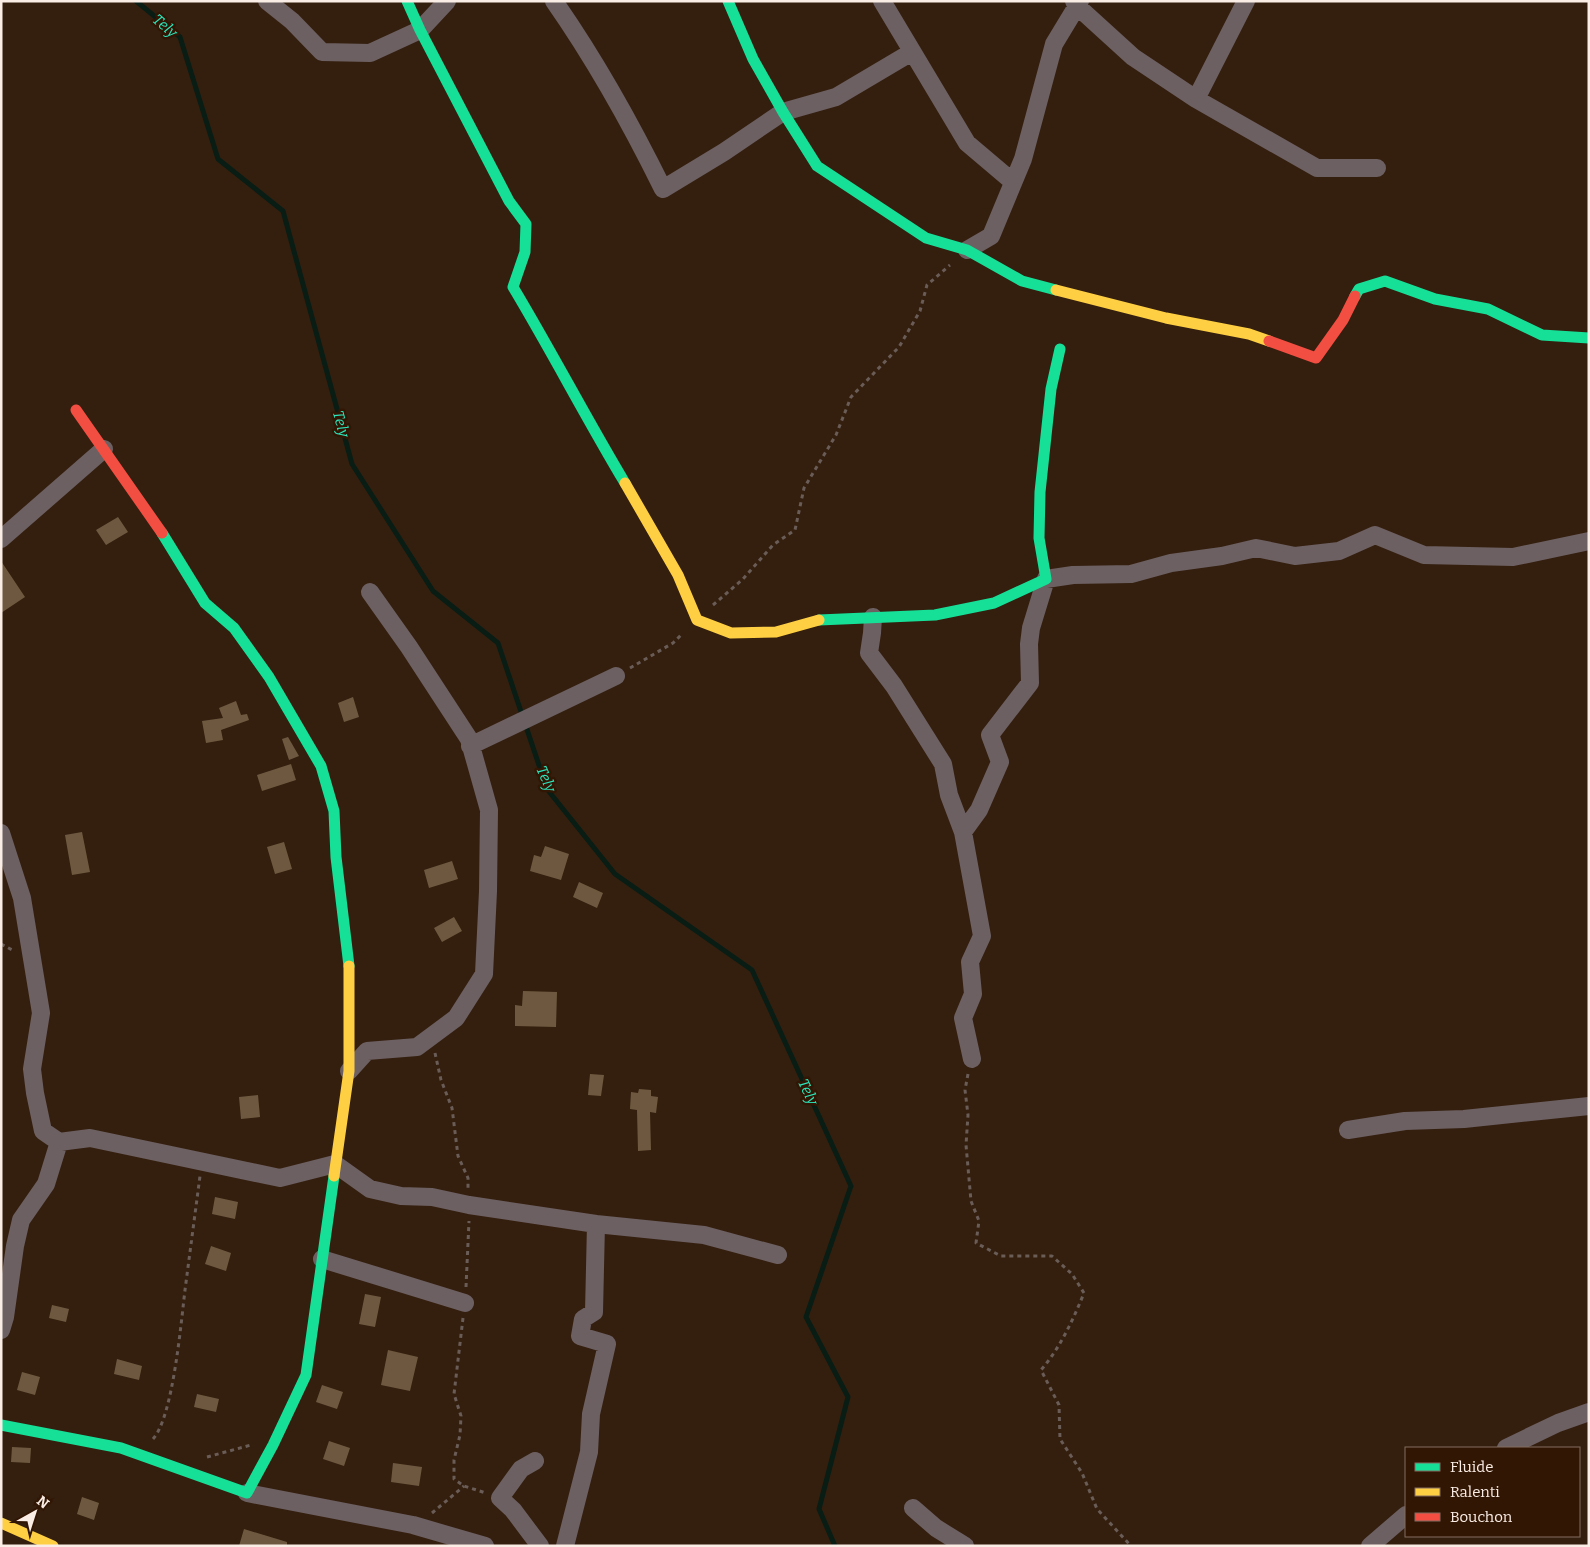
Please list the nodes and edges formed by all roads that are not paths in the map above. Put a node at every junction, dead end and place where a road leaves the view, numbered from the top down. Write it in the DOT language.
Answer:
graph roads {
  1 [pos="267,1"];
  2 [pos="407,1"];
  3 [pos="447,1"];
  4 [pos="554,1"];
  5 [pos="728,1"];
  6 [pos="882,1"];
  7 [pos="1246,1"];
  8 [pos="1077,3"];
  9 [pos="420,30"];
  10 [pos="912,52"];
  11 [pos="1196,99"];
  12 [pos="783,112"];
  13 [pos="1377,168"];
  14 [pos="1013,182"];
  15 [pos="967,250"];
  16 [pos="1589,338"];
  17 [pos="1060,350"];
  18 [pos="76,410"];
  19 [pos="104,449"];
  20 [pos="1,539"];
  21 [pos="1589,541"];
  22 [pos="1046,579"];
  23 [pos="370,592"];
  24 [pos="873,618"];
  25 [pos="616,676"];
  26 [pos="470,746"];
  27 [pos="963,832"];
  28 [pos="1,833"];
  29 [pos="972,1059"];
  30 [pos="349,1071"];
  31 [pos="1589,1106"];
  32 [pos="1348,1130"];
  33 [pos="59,1142"];
  34 [pos="336,1164"];
  35 [pos="596,1224"];
  36 [pos="778,1255"];
  37 [pos="322,1259"];
  38 [pos="465,1303"];
  39 [pos="1,1330"];
  40 [pos="1589,1412"];
  41 [pos="1,1425"];
  42 [pos="1508,1447"];
  43 [pos="536,1462"];
  44 [pos="247,1493"];
  45 [pos="913,1508"];
  46 [pos="1405,1516"];
  47 [pos="1,1523"];
  48 [pos="54,1546"];
  49 [pos="485,1546"];
  50 [pos="540,1546"];
  51 [pos="566,1546"];
  52 [pos="965,1546"];
  53 [pos="1370,1546"];
  1 -- 9 [label="street"];
  2 -- 9 [label="street"];
  3 -- 9 [label="street"];
  4 -- 12 [label="street"];
  5 -- 12 [label="street"];
  6 -- 10 [label="street"];
  7 -- 11 [label="street"];
  8 -- 11 [label="street"];
  8 -- 14 [label="street"];
  9 -- 24 [label="street"];
  10 -- 12 [label="street"];
  10 -- 14 [label="street"];
  11 -- 13 [label="street"];
  12 -- 15 [label="street"];
  14 -- 15 [label="street"];
  15 -- 16 [label="street"];
  17 -- 22 [label="street"];
  18 -- 19 [label="street"];
  19 -- 20 [label="street"];
  19 -- 30 [label="street"];
  21 -- 22 [label="street"];
  22 -- 24 [label="street"];
  22 -- 27 [label="street"];
  23 -- 26 [label="street"];
  24 -- 27 [label="street"];
  25 -- 26 [label="street"];
  26 -- 30 [label="street"];
  27 -- 29 [label="street"];
  28 -- 33 [label="street"];
  30 -- 34 [label="street"];
  31 -- 32 [label="street"];
  33 -- 34 [label="street"];
  33 -- 39 [label="street"];
  34 -- 35 [label="street"];
  34 -- 37 [label="street"];
  35 -- 36 [label="street"];
  35 -- 51 [label="street"];
  37 -- 38 [label="street"];
  37 -- 44 [label="street"];
  40 -- 42 [label="street"];
  41 -- 44 [label="street"];
  43 -- 50 [label="street"];
  44 -- 49 [label="street"];
  45 -- 52 [label="street"];
  46 -- 53 [label="street"];
  47 -- 48 [label="street"];
}
